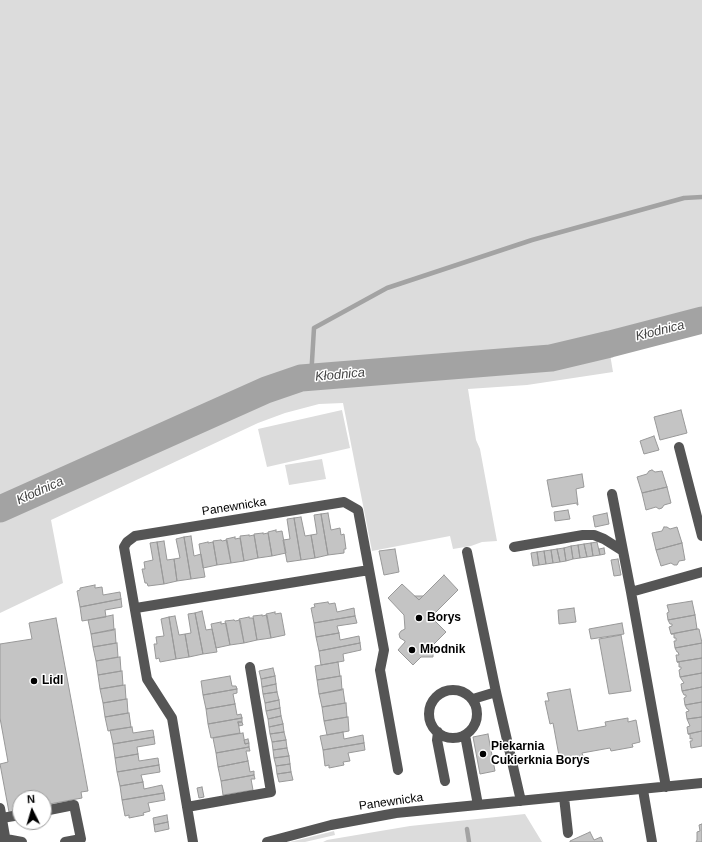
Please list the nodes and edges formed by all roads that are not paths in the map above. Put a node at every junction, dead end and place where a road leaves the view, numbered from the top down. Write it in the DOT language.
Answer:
graph roads {
  1 [pos="679,447"];
  2 [pos="612,494"];
  3 [pos="702,536"];
  4 [pos="514,547"];
  5 [pos="623,551"];
  6 [pos="467,552"];
  7 [pos="369,570"];
  8 [pos="702,572"];
  9 [pos="631,592"];
  10 [pos="136,608"];
  11 [pos="250,667"];
  12 [pos="496,692"];
  13 [pos="473,699"];
  14 [pos="438,732"];
  15 [pos="465,735"];
  16 [pos="398,770"];
  17 [pos="444,780"];
  18 [pos="702,783"];
  19 [pos="666,787"];
  20 [pos="643,790"];
  21 [pos="564,797"];
  22 [pos="521,800"];
  23 [pos="478,805"];
  24 [pos="187,807"];
  25 [pos="52,809"];
  26 [pos="1,813"];
  27 [pos="12,814"];
  28 [pos="568,834"];
  29 [pos="4,840"];
  30 [pos="22,842"];
  31 [pos="65,842"];
  32 [pos="193,842"];
  33 [pos="267,842"];
  34 [pos="652,842"];
  1 -- 3 [label="street"];
  2 -- 5 [label="street"];
  4 -- 5 [label="street"];
  5 -- 9 [label="street"];
  6 -- 12 [label="street"];
  7 -- 10 [label="street"];
  7 -- 10 [label="street, Panewnicka"];
  7 -- 16 [label="street, Panewnicka"];
  8 -- 9 [label="street"];
  9 -- 19 [label="street"];
  10 -- 24 [label="street, Panewnicka"];
  11 -- 24 [label="street"];
  12 -- 13 [label="street"];
  12 -- 22 [label="street"];
  13 -- 14 [label="street"];
  13 -- 15 [label="street"];
  14 -- 15 [label="street"];
  14 -- 17 [label="street"];
  15 -- 23 [label="street"];
  18 -- 19 [label="street, Panewnicka"];
  19 -- 20 [label="street, Panewnicka"];
  20 -- 21 [label="street, Panewnicka"];
  20 -- 34 [label="street"];
  21 -- 22 [label="street, Panewnicka"];
  21 -- 28 [label="street"];
  22 -- 23 [label="street, Panewnicka"];
  23 -- 33 [label="street, Panewnicka"];
  24 -- 32 [label="street, Panewnicka"];
  25 -- 31 [label="street"];
  26 -- 27 [label="street"];
  26 -- 29 [label="street"];
  29 -- 30 [label="street"];
}
